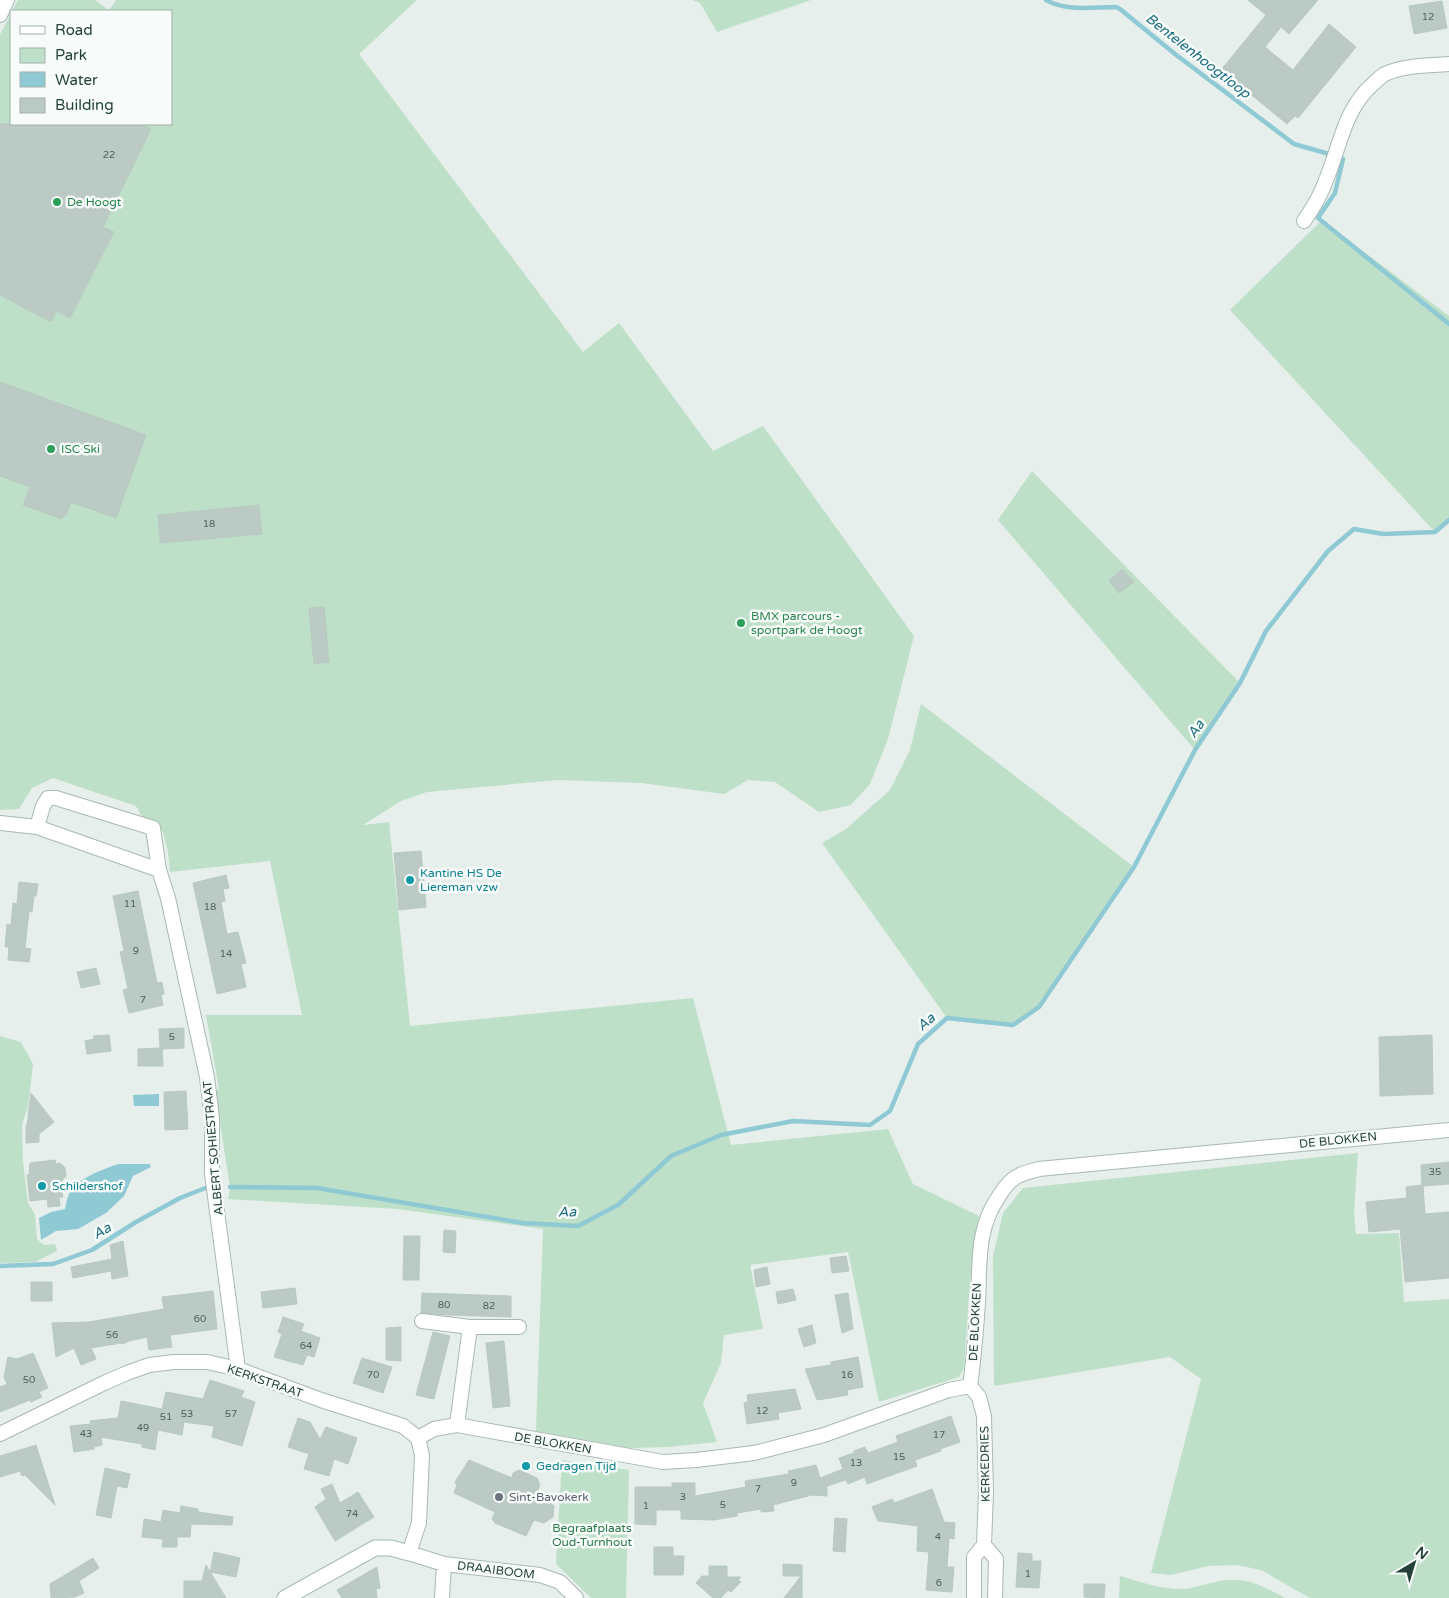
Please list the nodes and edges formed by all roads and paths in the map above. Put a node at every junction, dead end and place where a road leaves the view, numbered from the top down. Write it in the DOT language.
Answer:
graph roads {
  1 [pos="7,0"];
  2 [pos="0,15"];
  3 [pos="1449,64"];
  4 [pos="1304,221"];
  5 [pos="0,823"];
  6 [pos="37,827"];
  7 [pos="159,870"];
  8 [pos="1449,1130"];
  9 [pos="422,1321"];
  10 [pos="470,1327"];
  11 [pos="519,1327"];
  12 [pos="238,1369"];
  13 [pos="970,1386"];
  14 [pos="457,1425"];
  15 [pos="0,1434"];
  16 [pos="418,1438"];
  17 [pos="984,1545"];
  18 [pos="410,1553"];
  19 [pos="444,1564"];
  20 [pos="285,1598"];
  21 [pos="442,1598"];
  22 [pos="576,1598"];
  23 [pos="974,1598"];
  24 [pos="995,1598"];
  1 -- 2 [label="street"];
  3 -- 4 [label="street"];
  5 -- 6 [label="street"];
  6 -- 7 [label="street"];
  6 -- 7 [label="street, ALBERT SOHIESTRAAT"];
  7 -- 12 [label="street, ALBERT SOHIESTRAAT"];
  8 -- 13 [label="street, DE BLOKKEN"];
  9 -- 10 [label="street"];
  10 -- 11 [label="street"];
  10 -- 14 [label="street"];
  12 -- 15 [label="street, KERKSTRAAT"];
  12 -- 16 [label="street, KERKSTRAAT"];
  13 -- 14 [label="street, DE BLOKKEN"];
  13 -- 17 [label="street, KERKEDRIES"];
  14 -- 16 [label="street"];
  16 -- 18 [label="street"];
  17 -- 23 [label="street, KERKEDRIES"];
  17 -- 24 [label="street"];
  18 -- 19 [label="street, DRAAIBOOM"];
  18 -- 20 [label="street"];
  19 -- 21 [label="street"];
  19 -- 22 [label="street, DRAAIBOOM"];
}
